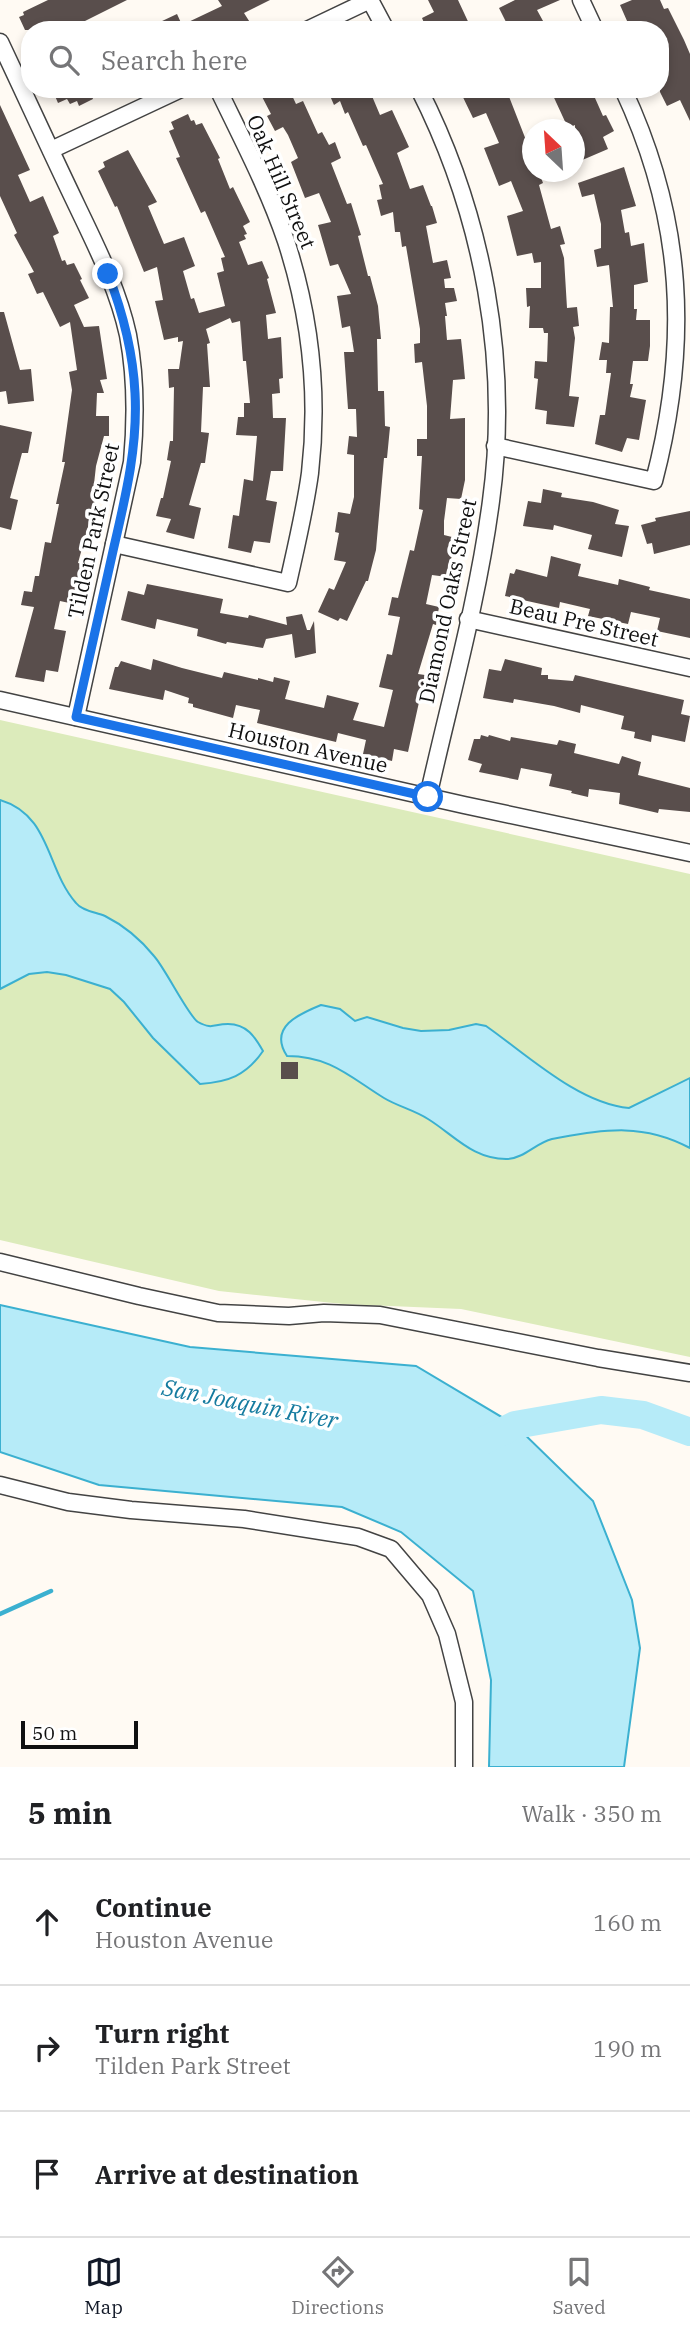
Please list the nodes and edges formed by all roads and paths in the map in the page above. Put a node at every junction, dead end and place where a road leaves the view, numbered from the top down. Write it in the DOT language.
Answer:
graph roads {
  1 [pos="370,0"];
  2 [pos="581,0"];
  3 [pos="326,21"];
  4 [pos="381,21"];
  5 [pos="591,21"];
  6 [pos="0,42"];
  7 [pos="21,86"];
  8 [pos="26,98"];
  9 [pos="162,98"];
  10 [pos="222,98"];
  11 [pos="422,98"];
  12 [pos="627,98"];
  13 [pos="51,150"];
  14 [pos="495,446"];
  15 [pos="114,544"];
  16 [pos="468,619"];
  17 [pos="690,668"];
  18 [pos="0,700"];
  19 [pos="76,717"];
  20 [pos="428,797"];
  21 [pos="690,853"];
  22 [pos="0,1262"];
  23 [pos="690,1373"];
  24 [pos="0,1485"];
  25 [pos="464,1767"];
  1 -- 3 [label="street"];
  1 -- 4 [label="street"];
  2 -- 5 [label="street"];
  6 -- 7 [label="street, Tilden Park Street"];
  8 -- 13 [label="street, Tilden Park Street"];
  9 -- 13 [label="street"];
  10 -- 15 [label="street, Oak Hill Street"];
  11 -- 14 [label="street, Diamond Oaks Street"];
  12 -- 14 [label="street"];
  13 -- 15 [label="street, Tilden Park Street"];
  14 -- 16 [label="street, Diamond Oaks Street"];
  15 -- 19 [label="street, Tilden Park Street"];
  16 -- 17 [label="street, Beau Pre Street"];
  16 -- 20 [label="street, Diamond Oaks Street"];
  18 -- 19 [label="street, Houston Avenue"];
  19 -- 20 [label="street, Houston Avenue"];
  20 -- 21 [label="street, Houston Avenue"];
  22 -- 23 [label="street"];
  24 -- 25 [label="street"];
}
